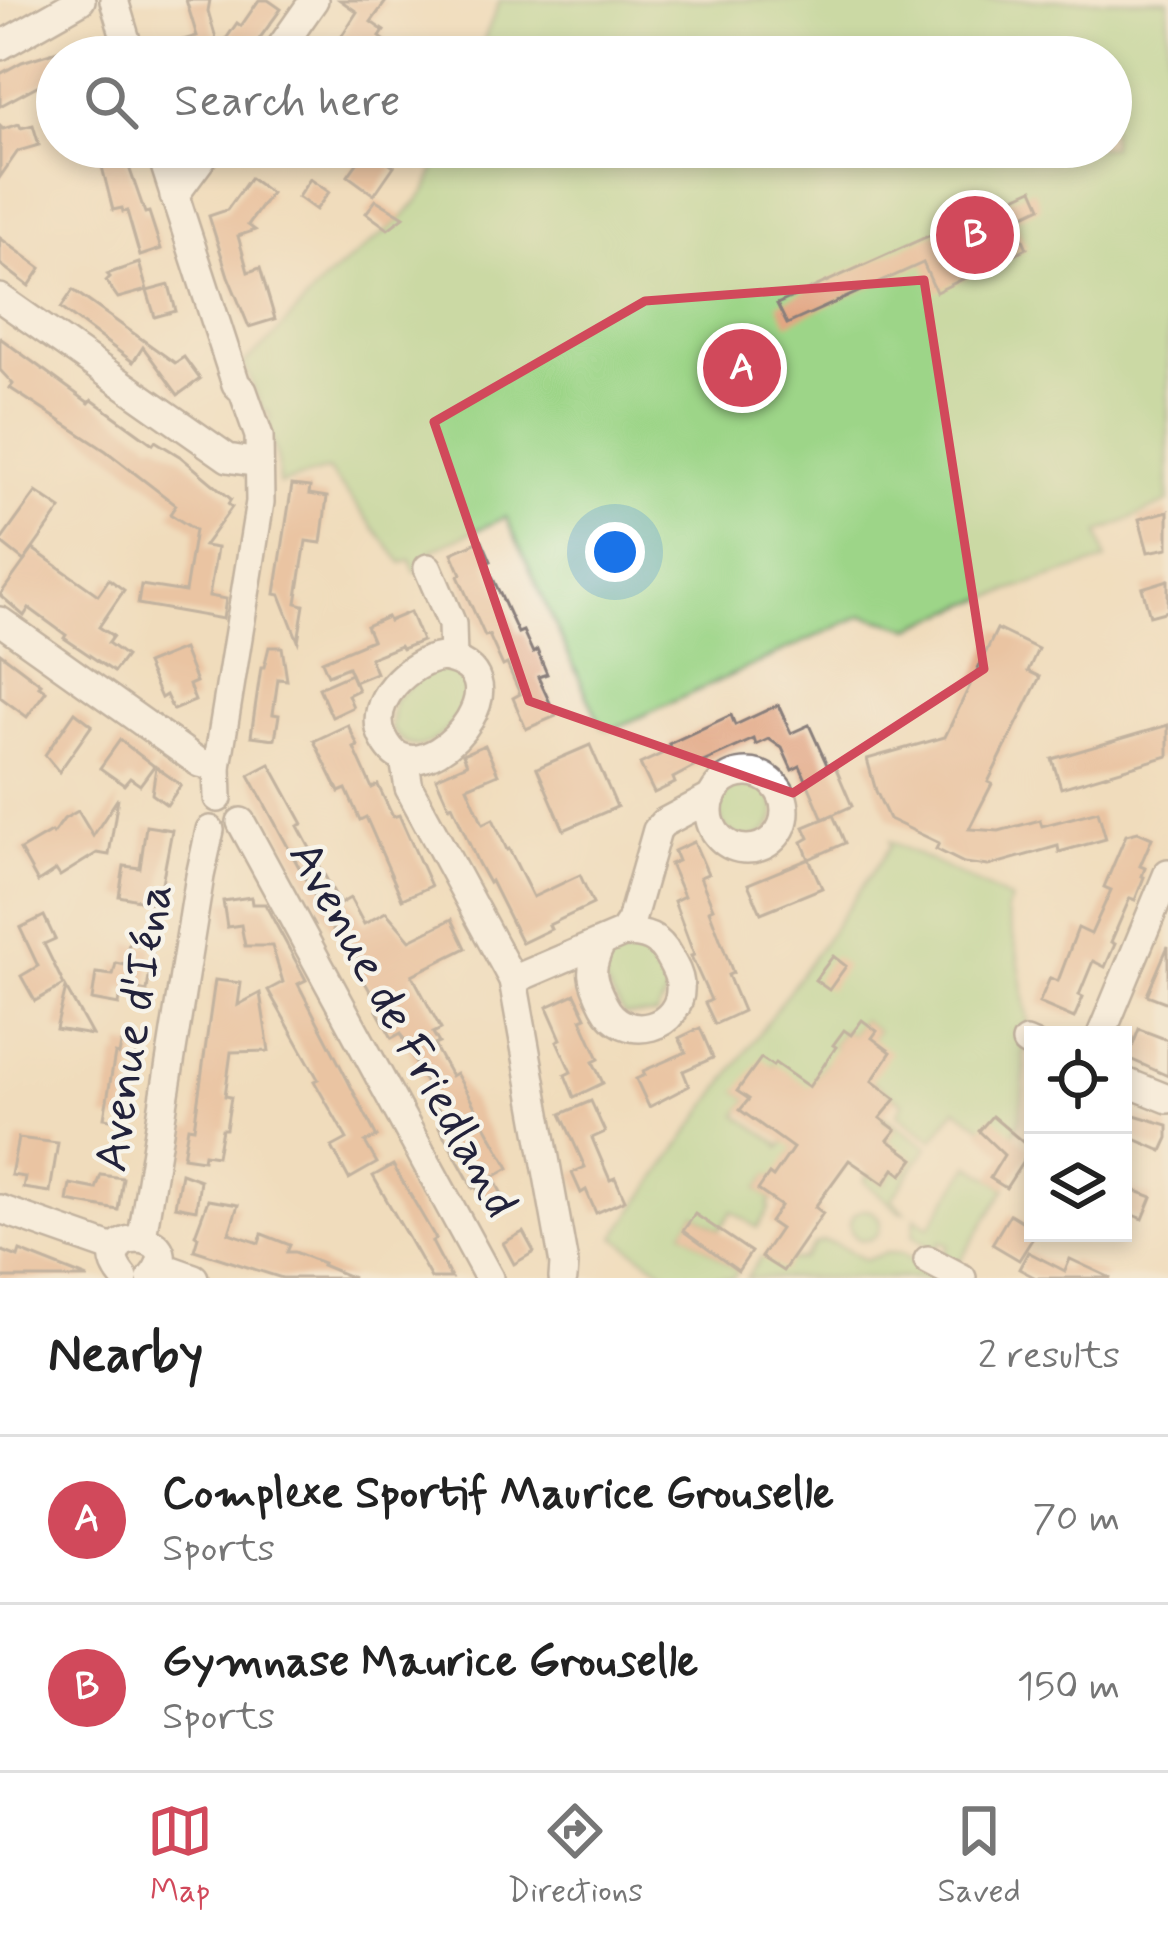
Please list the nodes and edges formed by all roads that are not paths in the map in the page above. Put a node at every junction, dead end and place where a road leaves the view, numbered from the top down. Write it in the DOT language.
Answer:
graph roads {
  1 [pos="81,0"];
  2 [pos="114,0"];
  3 [pos="314,0"];
  4 [pos="125,36"];
  5 [pos="289,36"];
  6 [pos="0,46"];
  7 [pos="165,168"];
  8 [pos="194,168"];
  9 [pos="174,196"];
  10 [pos="0,298"];
  11 [pos="258,463"];
  12 [pos="428,568"];
  13 [pos="0,621"];
  14 [pos="453,659"];
  15 [pos="404,759"];
  16 [pos="218,767"];
  17 [pos="712,797"];
  18 [pos="218,798"];
  19 [pos="241,822"];
  20 [pos="209,830"];
  21 [pos="1168,873"];
  22 [pos="514,980"];
  23 [pos="1105,1026"];
  24 [pos="1132,1085"];
  25 [pos="1168,1099"];
  26 [pos="0,1209"];
  27 [pos="128,1255"];
  28 [pos="928,1260"];
  29 [pos="156,1272"];
  30 [pos="194,1278"];
  31 [pos="489,1278"];
  32 [pos="563,1278"];
  33 [pos="962,1278"];
  1 -- 6 [label="street"];
  2 -- 4 [label="street"];
  3 -- 5 [label="street"];
  7 -- 9 [label="street"];
  8 -- 9 [label="street"];
  9 -- 11 [label="street"];
  10 -- 11 [label="street"];
  11 -- 16 [label="street"];
  12 -- 14 [label="street"];
  13 -- 16 [label="street"];
  14 -- 15 [label="street"];
  14 -- 15 [label="street"];
  15 -- 22 [label="street"];
  16 -- 18 [label="street"];
  17 -- 22 [label="street"];
  18 -- 19 [label="street"];
  18 -- 20 [label="street"];
  19 -- 20 [label="street"];
  19 -- 31 [label="street, Avenue de Friedland"];
  20 -- 27 [label="street, Avenue d'Iéna"];
  21 -- 23 [label="street"];
  22 -- 32 [label="street"];
  24 -- 25 [label="street"];
  26 -- 27 [label="street"];
  27 -- 29 [label="street"];
  28 -- 33 [label="street"];
  29 -- 30 [label="street"];
}
